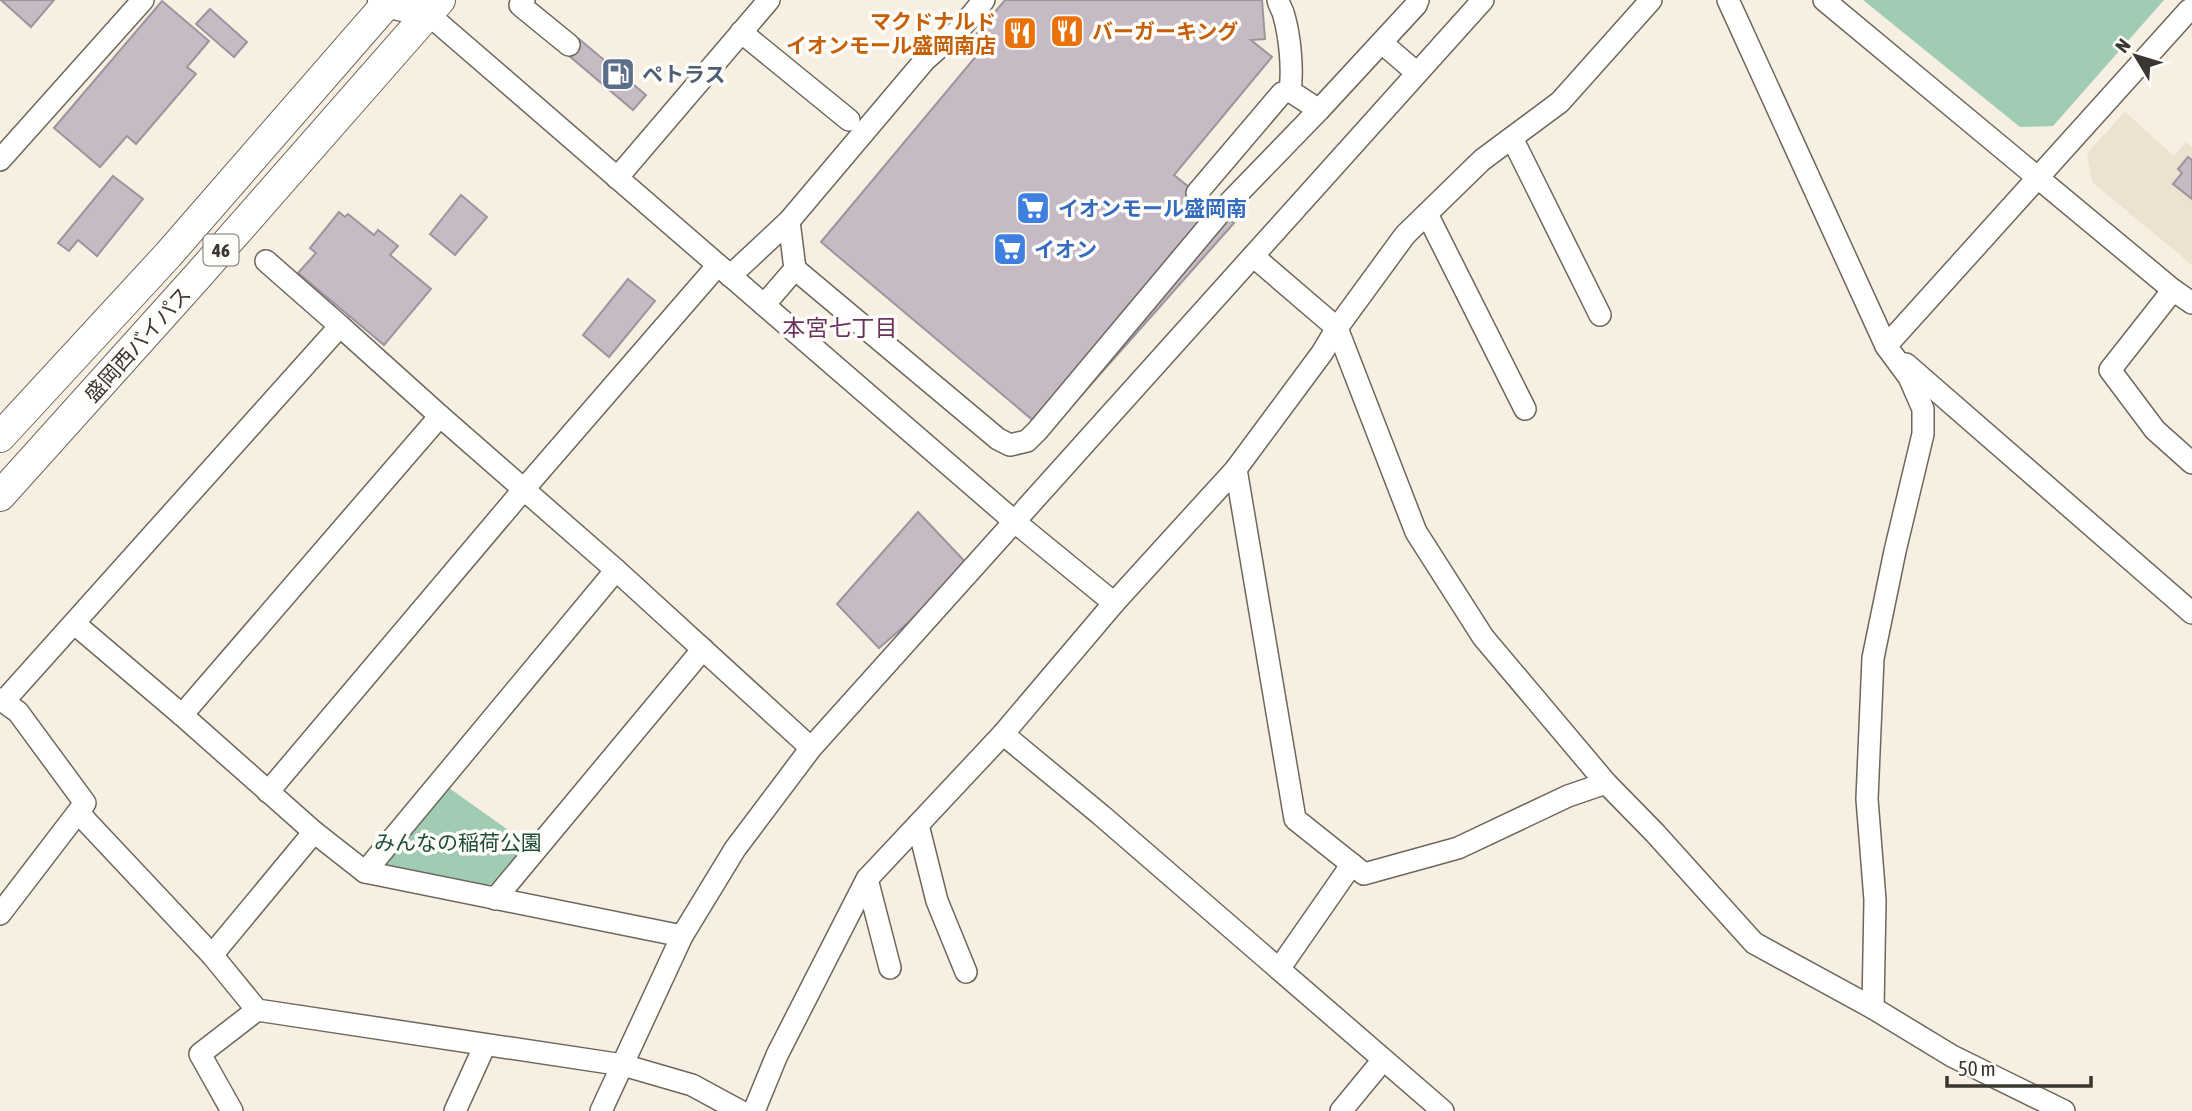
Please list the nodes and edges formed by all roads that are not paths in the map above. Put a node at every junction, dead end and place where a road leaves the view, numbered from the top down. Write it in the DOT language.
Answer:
graph roads {
  1 [pos="143,0"];
  2 [pos="524,0"];
  3 [pos="769,0"];
  4 [pos="984,0"];
  5 [pos="1278,0"];
  6 [pos="1418,0"];
  7 [pos="1483,0"];
  8 [pos="1651,0"];
  9 [pos="1824,0"];
  10 [pos="386,1"];
  11 [pos="1730,1"];
  12 [pos="429,5"];
  13 [pos="2191,9"];
  14 [pos="741,32"];
  15 [pos="1381,43"];
  16 [pos="569,45"];
  17 [pos="1418,73"];
  18 [pos="1290,91"];
  19 [pos="1320,110"];
  20 [pos="849,120"];
  21 [pos="1512,138"];
  22 [pos="0,160"];
  23 [pos="617,178"];
  24 [pos="2036,178"];
  25 [pos="1197,193"];
  26 [pos="1427,215"];
  27 [pos="789,221"];
  28 [pos="1253,256"];
  29 [pos="266,261"];
  30 [pos="724,270"];
  31 [pos="795,270"];
  32 [pos="2174,290"];
  33 [pos="2192,303"];
  34 [pos="764,305"];
  35 [pos="1600,316"];
  36 [pos="340,326"];
  37 [pos="1338,328"];
  38 [pos="1886,346"];
  39 [pos="1525,409"];
  40 [pos="440,416"];
  41 [pos="0,437"];
  42 [pos="2192,463"];
  43 [pos="1236,469"];
  44 [pos="524,489"];
  45 [pos="0,496"];
  46 [pos="1015,522"];
  47 [pos="617,570"];
  48 [pos="1114,603"];
  49 [pos="2192,613"];
  50 [pos="75,624"];
  51 [pos="704,649"];
  52 [pos="2,700"];
  53 [pos="182,715"];
  54 [pos="1003,734"];
  55 [pos="811,748"];
  56 [pos="1605,783"];
  57 [pos="268,792"];
  58 [pos="79,812"];
  59 [pos="918,825"];
  60 [pos="314,832"];
  61 [pos="1352,864"];
  62 [pos="365,872"];
  63 [pos="867,879"];
  64 [pos="495,900"];
  65 [pos="0,914"];
  66 [pos="682,936"];
  67 [pos="212,955"];
  68 [pos="890,968"];
  69 [pos="1279,969"];
  70 [pos="966,972"];
  71 [pos="1873,1008"];
  72 [pos="257,1010"];
  73 [pos="485,1045"];
  74 [pos="1383,1060"];
  75 [pos="623,1065"];
  76 [pos="232,1111"];
  77 [pos="455,1111"];
  78 [pos="601,1111"];
  79 [pos="740,1111"];
  80 [pos="754,1111"];
  81 [pos="1341,1111"];
  82 [pos="1443,1111"];
  83 [pos="2064,1111"];
  1 -- 22 [label="street"];
  2 -- 16 [label="street"];
  3 -- 14 [label="street"];
  4 -- 27 [label="street"];
  5 -- 18 [label="street"];
  6 -- 15 [label="street"];
  7 -- 17 [label="street"];
  8 -- 21 [label="street"];
  9 -- 24 [label="street"];
  10 -- 12 [label="main road"];
  10 -- 41 [label="highway, 盛岡西バイパス / 46"];
  11 -- 38 [label="street"];
  12 -- 23 [label="street"];
  12 -- 45 [label="highway, 盛岡西バイパス / 46"];
  13 -- 24 [label="street"];
  14 -- 20 [label="street"];
  14 -- 23 [label="street"];
  15 -- 17 [label="street"];
  15 -- 19 [label="street"];
  17 -- 28 [label="street"];
  18 -- 19 [label="street"];
  18 -- 25 [label="street"];
  19 -- 31 [label="street"];
  21 -- 26 [label="street"];
  21 -- 35 [label="street"];
  23 -- 30 [label="street"];
  24 -- 32 [label="street"];
  24 -- 38 [label="street"];
  26 -- 37 [label="street"];
  26 -- 39 [label="street"];
  27 -- 30 [label="street"];
  27 -- 31 [label="street"];
  28 -- 37 [label="street"];
  28 -- 46 [label="street"];
  29 -- 36 [label="street"];
  30 -- 34 [label="street"];
  30 -- 44 [label="street"];
  31 -- 34 [label="street"];
  32 -- 33 [label="street"];
  32 -- 42 [label="street"];
  34 -- 46 [label="street"];
  36 -- 40 [label="street"];
  36 -- 50 [label="street"];
  37 -- 43 [label="street"];
  37 -- 56 [label="street"];
  38 -- 49 [label="street"];
  38 -- 71 [label="street"];
  40 -- 44 [label="street"];
  40 -- 53 [label="street"];
  43 -- 48 [label="street"];
  43 -- 61 [label="street"];
  44 -- 47 [label="street"];
  44 -- 57 [label="street"];
  46 -- 48 [label="street"];
  46 -- 55 [label="street"];
  47 -- 51 [label="street"];
  47 -- 62 [label="street"];
  48 -- 54 [label="street"];
  50 -- 52 [label="street"];
  50 -- 53 [label="street"];
  51 -- 55 [label="street"];
  51 -- 64 [label="street"];
  52 -- 58 [label="street"];
  53 -- 57 [label="street"];
  54 -- 59 [label="street"];
  54 -- 69 [label="street"];
  55 -- 66 [label="street"];
  56 -- 61 [label="street"];
  56 -- 71 [label="street"];
  57 -- 60 [label="street"];
  58 -- 65 [label="street"];
  58 -- 67 [label="street"];
  59 -- 63 [label="street"];
  59 -- 70 [label="street"];
  60 -- 62 [label="street"];
  60 -- 67 [label="street"];
  61 -- 69 [label="street"];
  62 -- 64 [label="street"];
  63 -- 68 [label="street"];
  63 -- 80 [label="street"];
  64 -- 66 [label="street"];
  66 -- 75 [label="street"];
  67 -- 72 [label="street"];
  69 -- 74 [label="street"];
  71 -- 83 [label="street"];
  72 -- 73 [label="street"];
  72 -- 76 [label="street"];
  73 -- 75 [label="street"];
  73 -- 77 [label="street"];
  74 -- 81 [label="street"];
  74 -- 82 [label="street"];
  75 -- 78 [label="street"];
  75 -- 79 [label="street"];
}
